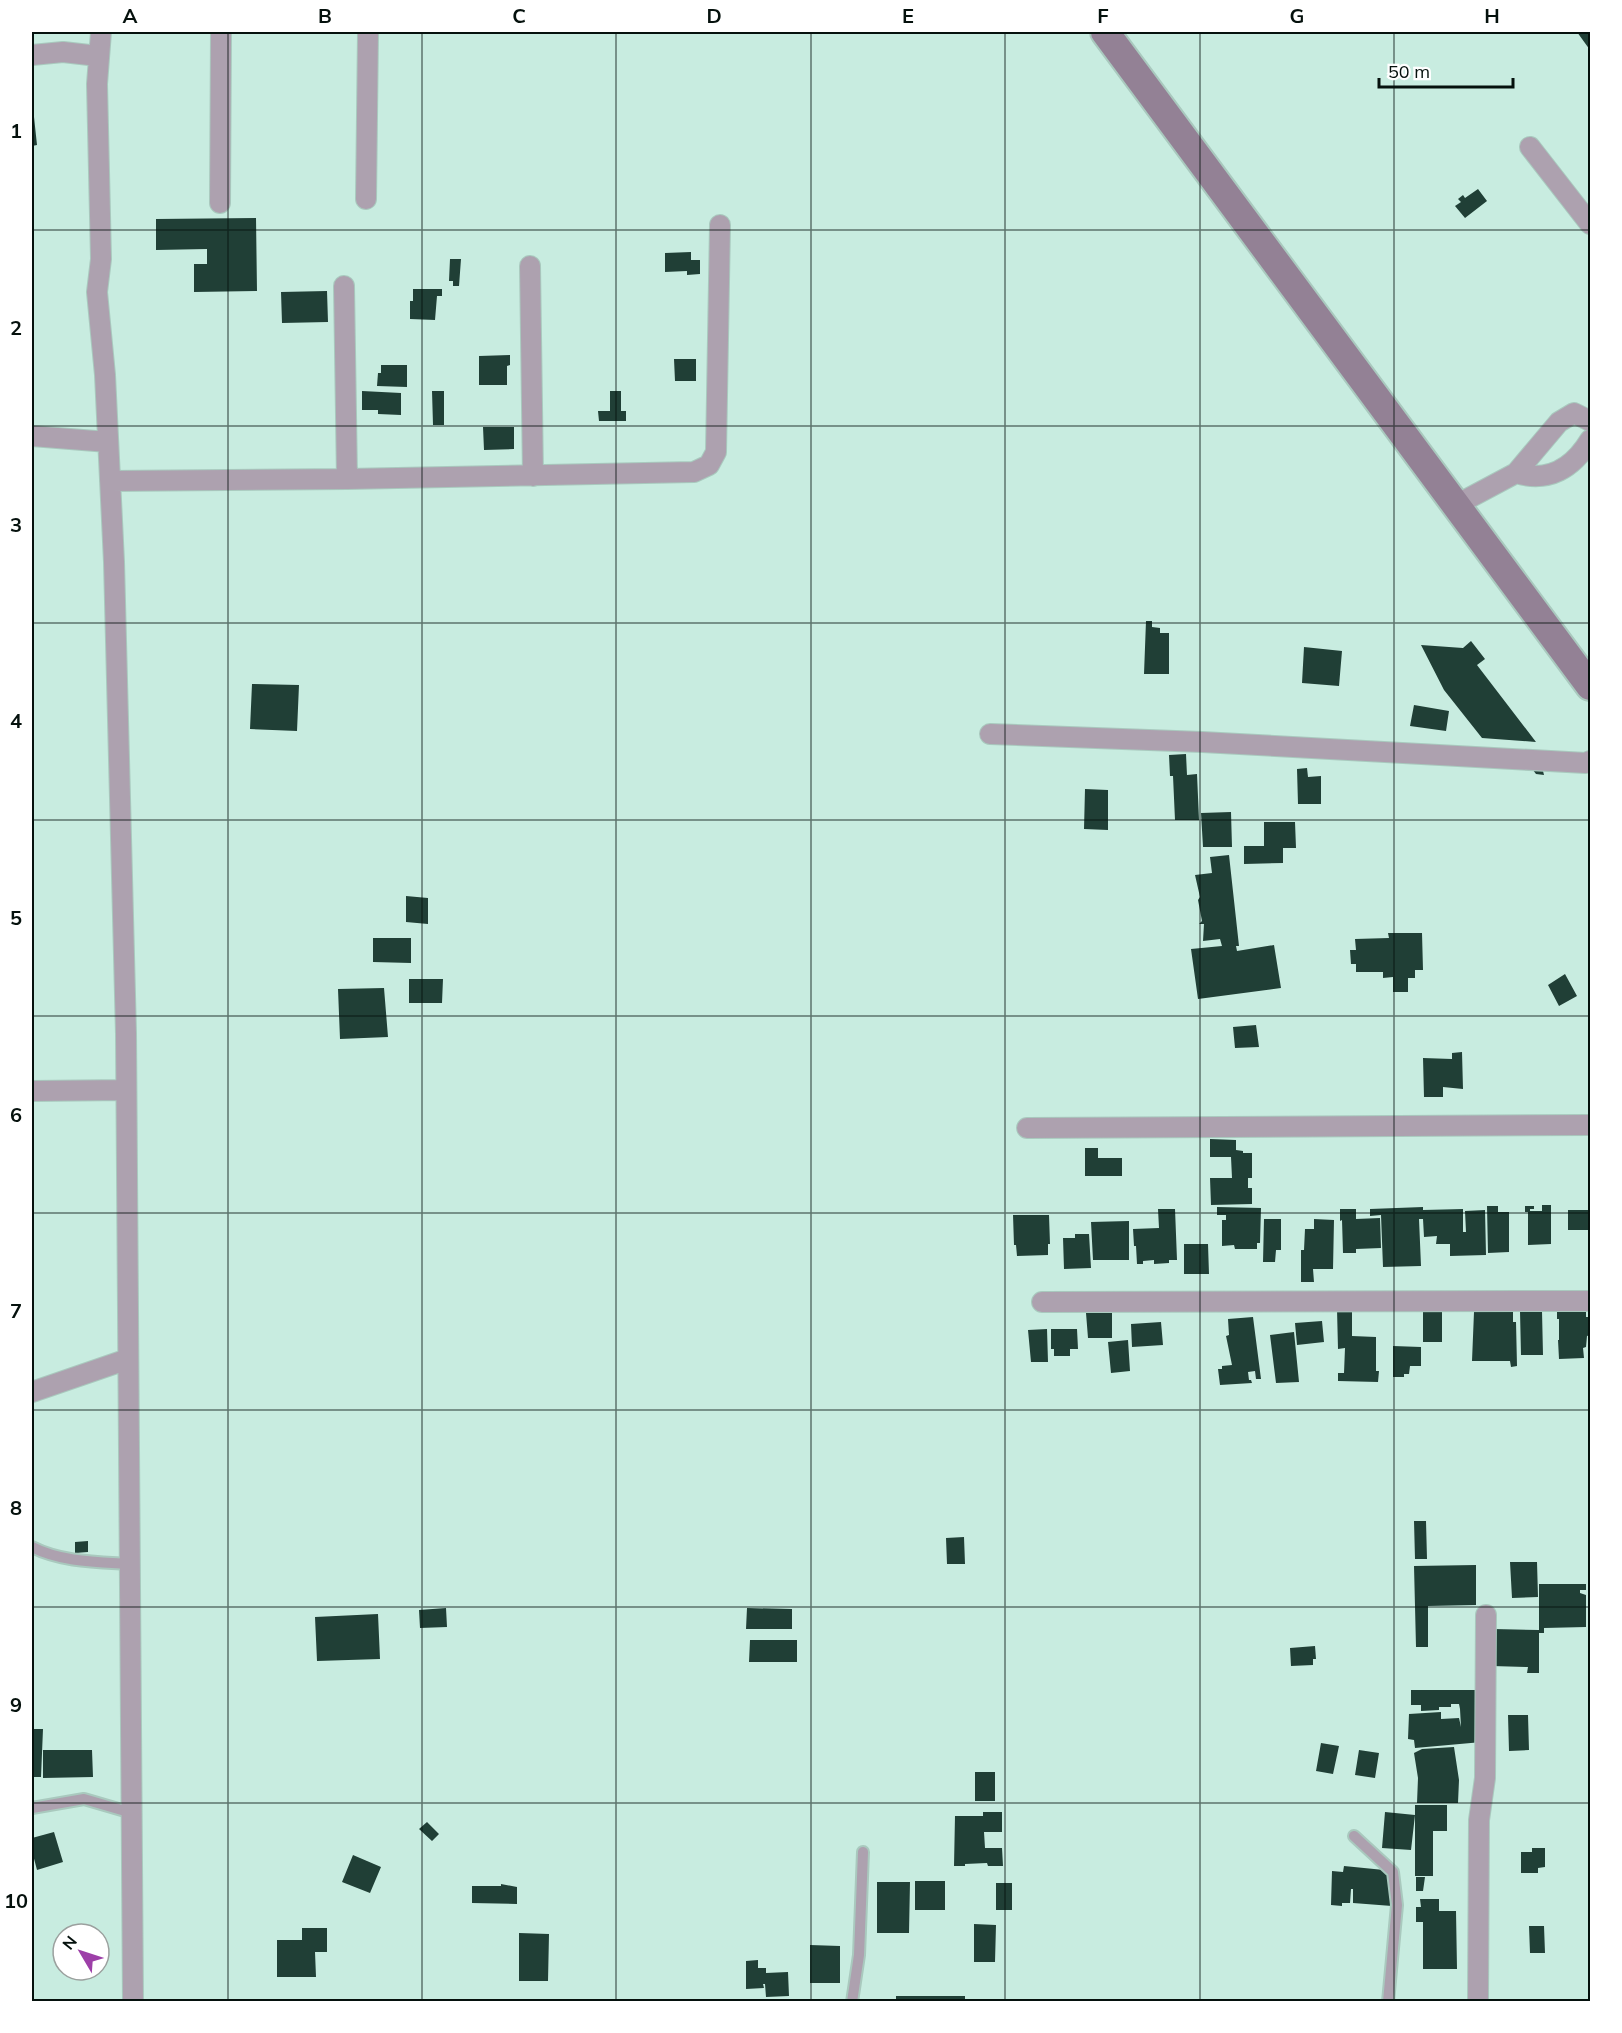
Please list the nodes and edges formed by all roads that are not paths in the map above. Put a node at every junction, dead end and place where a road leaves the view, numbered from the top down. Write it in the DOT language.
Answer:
graph roads {
  1 [pos="101,32"];
  2 [pos="221,32"];
  3 [pos="368,32"];
  4 [pos="1105,32"];
  5 [pos="32,55"];
  6 [pos="98,56"];
  7 [pos="1530,147"];
  8 [pos="366,199"];
  9 [pos="220,203"];
  10 [pos="1590,224"];
  11 [pos="720,225"];
  12 [pos="530,266"];
  13 [pos="344,286"];
  14 [pos="1590,419"];
  15 [pos="32,436"];
  16 [pos="1590,440"];
  17 [pos="108,442"];
  18 [pos="1516,473"];
  19 [pos="532,476"];
  20 [pos="347,479"];
  21 [pos="110,481"];
  22 [pos="1456,505"];
  23 [pos="1590,686"];
  24 [pos="990,734"];
  25 [pos="1590,761"];
  26 [pos="126,1090"];
  27 [pos="32,1091"];
  28 [pos="1590,1125"];
  29 [pos="1027,1128"];
  30 [pos="1590,1300"];
  31 [pos="1042,1302"];
  32 [pos="128,1359"];
  33 [pos="32,1392"];
  34 [pos="32,1547"];
  35 [pos="129,1564"];
  36 [pos="1486,1615"];
  37 [pos="32,1808"];
  38 [pos="132,1813"];
  39 [pos="1354,1836"];
  40 [pos="863,1852"];
  41 [pos="133,2001"];
  42 [pos="852,2001"];
  43 [pos="1388,2001"];
  44 [pos="1478,2001"];
  1 -- 6 [label="street"];
  2 -- 9 [label="street"];
  3 -- 8 [label="street"];
  4 -- 22 [label="main road"];
  5 -- 6 [label="street"];
  6 -- 17 [label="street"];
  7 -- 10 [label="street"];
  11 -- 19 [label="street"];
  12 -- 19 [label="street"];
  13 -- 20 [label="street"];
  14 -- 18 [label="street"];
  15 -- 17 [label="street"];
  16 -- 18 [label="street"];
  17 -- 21 [label="street"];
  18 -- 22 [label="street"];
  19 -- 20 [label="street"];
  20 -- 21 [label="street"];
  21 -- 26 [label="street"];
  22 -- 23 [label="main road"];
  24 -- 25 [label="street"];
  26 -- 27 [label="street"];
  26 -- 32 [label="street"];
  28 -- 29 [label="street"];
  30 -- 31 [label="street"];
  32 -- 33 [label="street"];
  32 -- 35 [label="street"];
  34 -- 35 [label="lane"];
  35 -- 38 [label="street"];
  36 -- 44 [label="street"];
  37 -- 38 [label="lane"];
  38 -- 41 [label="street"];
  39 -- 43 [label="lane"];
  40 -- 42 [label="lane"];
}
